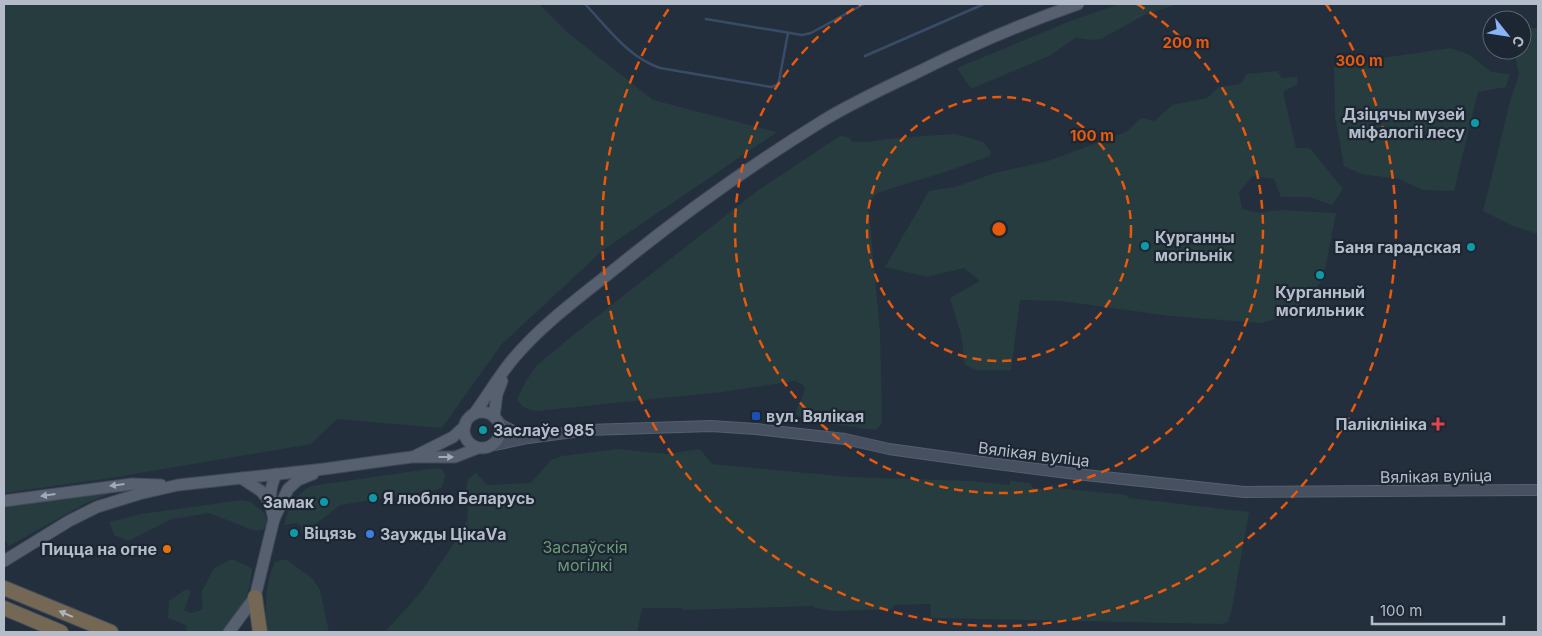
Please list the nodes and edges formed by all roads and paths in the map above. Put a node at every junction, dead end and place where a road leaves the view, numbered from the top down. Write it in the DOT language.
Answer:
graph roads {
  1 [pos="1078,4"];
  2 [pos="508,366"];
  3 [pos="474,414"];
  4 [pos="496,420"];
  5 [pos="465,426"];
  6 [pos="528,438"];
  7 [pos="490,446"];
  8 [pos="478,448"];
  9 [pos="412,457"];
  10 [pos="324,469"];
  11 [pos="276,474"];
  12 [pos="241,478"];
  13 [pos="178,485"];
  14 [pos="288,489"];
  15 [pos="1538,490"];
  16 [pos="4,501"];
  17 [pos="270,502"];
  18 [pos="274,519"];
  19 [pos="8,559"];
  20 [pos="4,588"];
  21 [pos="255,597"];
  22 [pos="4,608"];
  23 [pos="61,632"];
  24 [pos="111,632"];
  25 [pos="229,632"];
  26 [pos="260,632"];
  1 -- 2 [label="main road"];
  2 -- 3 [label="main road"];
  2 -- 4 [label="main road"];
  3 -- 4 [label="main road"];
  3 -- 5 [label="main road"];
  4 -- 6 [label="main road"];
  4 -- 7 [label="main road"];
  5 -- 8 [label="main road"];
  5 -- 9 [label="main road"];
  6 -- 7 [label="main road, Вялікая вуліца"];
  6 -- 15 [label="main road, Вялікая вуліца"];
  7 -- 8 [label="main road"];
  9 -- 8 [label="main road, one-way"];
  9 -- 10 [label="main road"];
  10 -- 11 [label="main road"];
  10 -- 14 [label="main road"];
  11 -- 12 [label="main road"];
  11 -- 14 [label="main road"];
  11 -- 17 [label="main road"];
  12 -- 13 [label="main road"];
  12 -- 17 [label="main road"];
  13 -- 16 [label="main road, one-way"];
  13 -- 19 [label="main road"];
  14 -- 18 [label="main road"];
  17 -- 18 [label="main road"];
  18 -- 21 [label="main road"];
  24 -- 20 [label="highway, one-way"];
  21 -- 25 [label="main road"];
  21 -- 26 [label="highway"];
  22 -- 23 [label="highway"];
}
